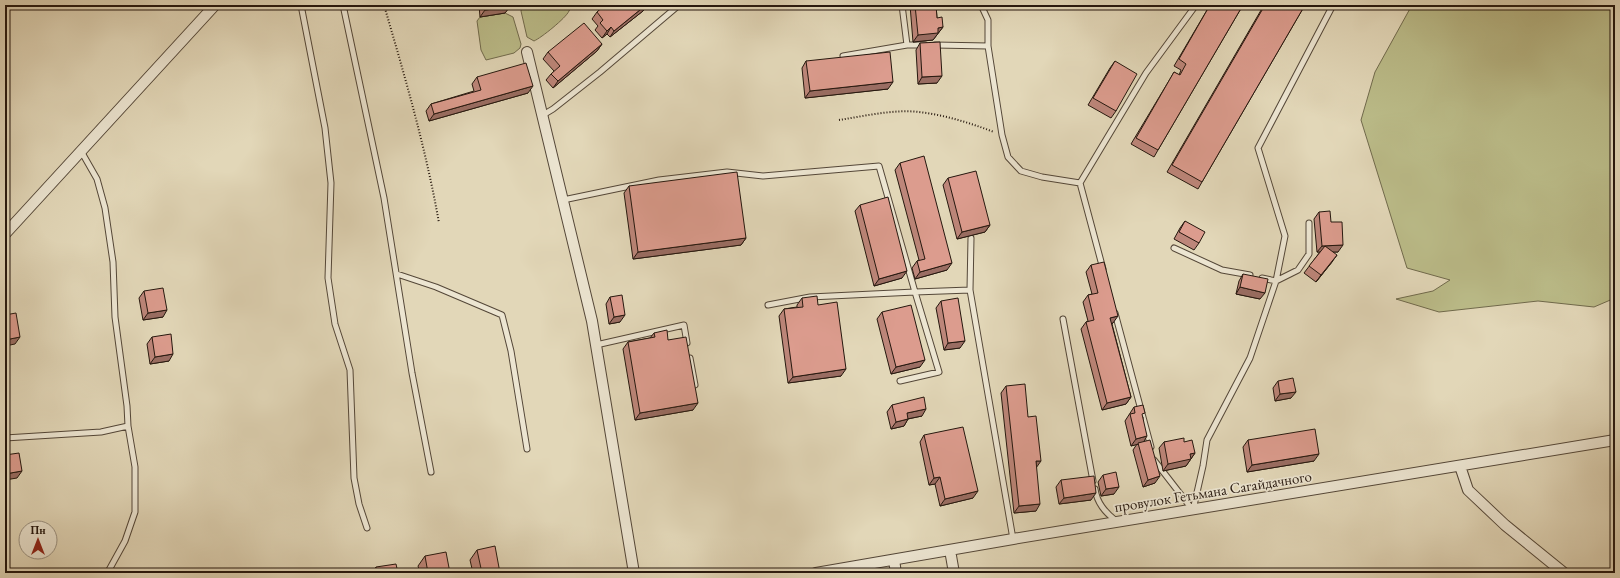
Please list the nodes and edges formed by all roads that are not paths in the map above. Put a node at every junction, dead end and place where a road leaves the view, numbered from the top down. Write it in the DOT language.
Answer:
graph roads {
  1 [pos="215,5"];
  2 [pos="301,5"];
  3 [pos="343,5"];
  4 [pos="679,5"];
  5 [pos="902,5"];
  6 [pos="981,5"];
  7 [pos="1196,5"];
  8 [pos="1333,5"];
  9 [pos="907,45"];
  10 [pos="988,46"];
  11 [pos="527,52"];
  12 [pos="843,56"];
  13 [pos="543,115"];
  14 [pos="81,151"];
  15 [pos="1080,183"];
  16 [pos="563,200"];
  17 [pos="1309,223"];
  18 [pos="5,234"];
  19 [pos="971,238"];
  20 [pos="1174,248"];
  21 [pos="397,274"];
  22 [pos="1104,274"];
  23 [pos="1276,280"];
  24 [pos="970,290"];
  25 [pos="915,292"];
  26 [pos="1112,304"];
  27 [pos="768,305"];
  28 [pos="1063,319"];
  29 [pos="596,345"];
  30 [pos="688,348"];
  31 [pos="690,355"];
  32 [pos="900,381"];
  33 [pos="695,385"];
  34 [pos="128,426"];
  35 [pos="5,438"];
  36 [pos="1615,440"];
  37 [pos="527,449"];
  38 [pos="1460,466"];
  39 [pos="431,472"];
  40 [pos="1192,510"];
  41 [pos="1117,522"];
  42 [pos="367,528"];
  43 [pos="1013,539"];
  44 [pos="950,550"];
  45 [pos="894,560"];
  46 [pos="105,573"];
  47 [pos="634,573"];
  48 [pos="816,573"];
  49 [pos="896,573"];
  50 [pos="954,573"];
  51 [pos="1564,573"];
  1 -- 14 [label="street"];
  2 -- 42 [label="lane"];
  3 -- 21 [label="lane"];
  4 -- 13 [label="lane"];
  5 -- 9 [label="lane"];
  6 -- 10 [label="lane"];
  7 -- 15 [label="lane"];
  8 -- 23 [label="lane"];
  9 -- 10 [label="lane"];
  9 -- 12 [label="lane"];
  10 -- 15 [label="lane"];
  11 -- 13 [label="street"];
  13 -- 16 [label="street"];
  14 -- 18 [label="street"];
  14 -- 34 [label="lane"];
  15 -- 22 [label="lane"];
  16 -- 25 [label="lane"];
  16 -- 29 [label="street"];
  17 -- 23 [label="lane"];
  19 -- 24 [label="lane"];
  20 -- 23 [label="lane"];
  21 -- 37 [label="lane"];
  21 -- 39 [label="lane"];
  23 -- 40 [label="lane"];
  24 -- 25 [label="lane"];
  24 -- 43 [label="lane"];
  25 -- 27 [label="lane"];
  25 -- 32 [label="lane"];
  26 -- 40 [label="lane"];
  28 -- 41 [label="lane"];
  29 -- 30 [label="lane"];
  29 -- 47 [label="street"];
  31 -- 33 [label="lane"];
  34 -- 35 [label="lane"];
  34 -- 46 [label="lane"];
  36 -- 38 [label="street, провулок Гетьмана Сагайдачного"];
  38 -- 40 [label="street, провулок Гетьмана Сагайдачного"];
  38 -- 51 [label="street"];
  40 -- 41 [label="street, провулок Гетьмана Сагайдачного"];
  41 -- 43 [label="street, провулок Гетьмана Сагайдачного"];
  43 -- 44 [label="street, провулок Гетьмана Сагайдачного"];
  44 -- 45 [label="street, провулок Гетьмана Сагайдачного"];
  44 -- 50 [label="street"];
  45 -- 48 [label="street, провулок Гетьмана Сагайдачного"];
  45 -- 49 [label="street"];
}
